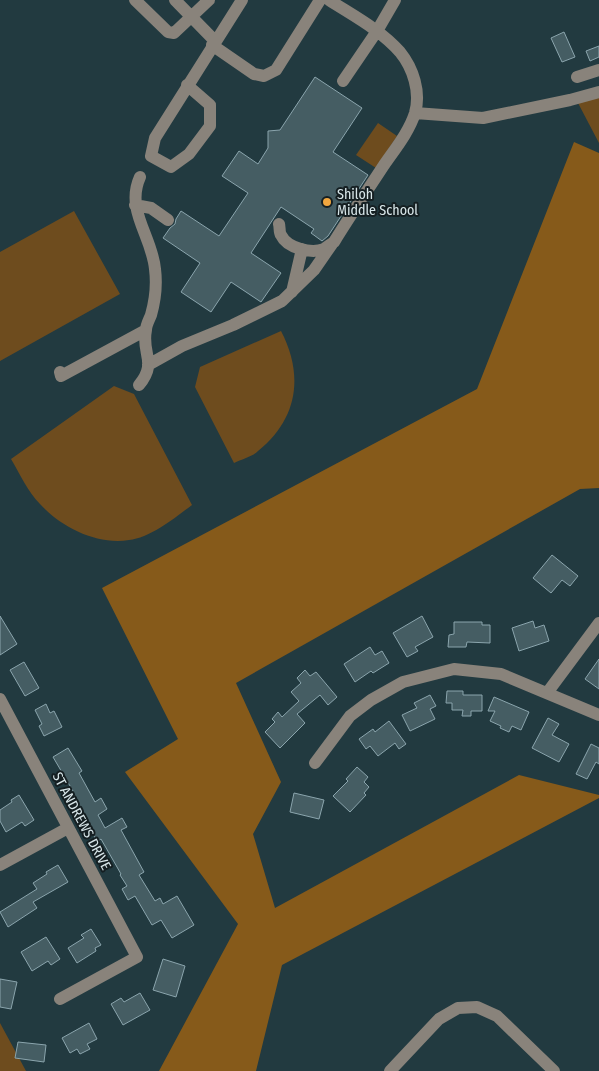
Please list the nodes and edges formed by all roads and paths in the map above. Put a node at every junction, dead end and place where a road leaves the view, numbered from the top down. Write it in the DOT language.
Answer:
graph roads {
  1 [pos="135,0"];
  2 [pos="175,0"];
  3 [pos="209,0"];
  4 [pos="242,0"];
  5 [pos="320,0"];
  6 [pos="329,0"];
  7 [pos="395,0"];
  8 [pos="192,17"];
  9 [pos="377,32"];
  10 [pos="214,43"];
  11 [pos="599,70"];
  12 [pos="576,77"];
  13 [pos="343,81"];
  14 [pos="188,85"];
  15 [pos="599,92"];
  16 [pos="415,113"];
  17 [pos="140,177"];
  18 [pos="135,205"];
  19 [pos="168,220"];
  20 [pos="279,224"];
  21 [pos="334,242"];
  22 [pos="302,249"];
  23 [pos="292,292"];
  24 [pos="146,330"];
  25 [pos="148,365"];
  26 [pos="60,372"];
  27 [pos="139,384"];
  28 [pos="599,623"];
  29 [pos="547,693"];
  30 [pos="0,698"];
  31 [pos="599,715"];
  32 [pos="315,763"];
  33 [pos="68,828"];
  34 [pos="0,865"];
  35 [pos="60,999"];
  36 [pos="390,1071"];
  37 [pos="554,1071"];
  1 -- 8 [label="street"];
  2 -- 8 [label="street"];
  3 -- 8 [label="street"];
  4 -- 10 [label="street"];
  5 -- 10 [label="street"];
  6 -- 9 [label="street"];
  7 -- 9 [label="street"];
  8 -- 10 [label="street"];
  9 -- 13 [label="street"];
  9 -- 16 [label="street"];
  10 -- 14 [label="street"];
  11 -- 12 [label="street"];
  14 -- 14 [label="street"];
  15 -- 16 [label="street"];
  16 -- 21 [label="street"];
  17 -- 18 [label="street"];
  18 -- 19 [label="street"];
  18 -- 24 [label="street"];
  20 -- 22 [label="street"];
  21 -- 22 [label="street"];
  21 -- 23 [label="street"];
  22 -- 23 [label="street"];
  23 -- 25 [label="street"];
  24 -- 25 [label="street"];
  24 -- 26 [label="street"];
  25 -- 27 [label="street"];
  28 -- 29 [label="street"];
  29 -- 31 [label="street"];
  29 -- 32 [label="street"];
  30 -- 33 [label="street, ST ANDREWS DRIVE"];
  33 -- 34 [label="street"];
  33 -- 35 [label="street, ST ANDREWS DRIVE"];
  36 -- 37 [label="street"];
}
